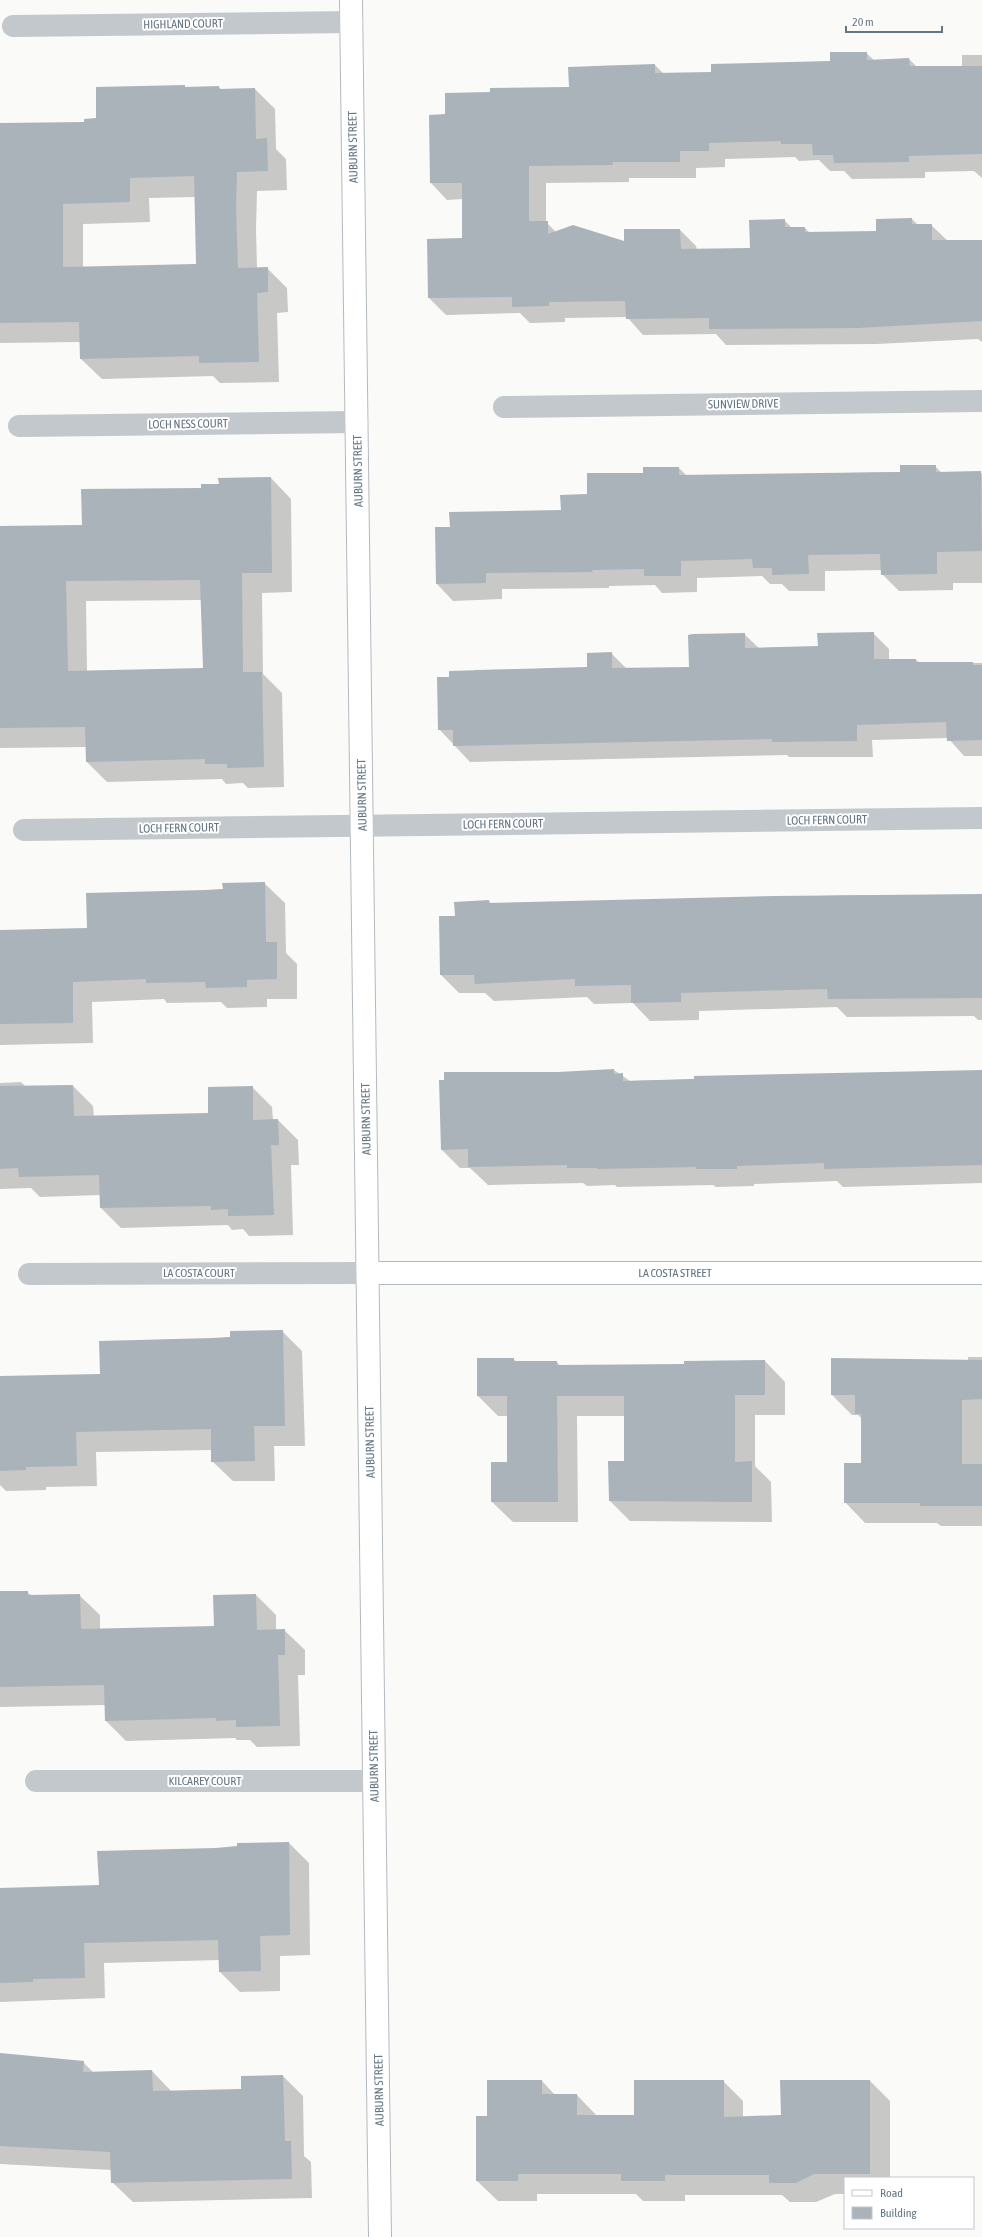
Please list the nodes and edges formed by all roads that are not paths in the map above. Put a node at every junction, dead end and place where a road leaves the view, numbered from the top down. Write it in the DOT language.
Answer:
graph roads {
  1 [pos="351,0"];
  2 [pos="352,22"];
  3 [pos="13,26"];
  4 [pos="982,401"];
  5 [pos="504,407"];
  6 [pos="357,422"];
  7 [pos="19,426"];
  8 [pos="982,818"];
  9 [pos="362,826"];
  10 [pos="24,830"];
  11 [pos="368,1273"];
  12 [pos="982,1273"];
  13 [pos="30,1274"];
  14 [pos="36,1781"];
  15 [pos="374,1781"];
  16 [pos="380,2237"];
  1 -- 2 [label="main road, AUBURN STREET"];
  2 -- 3 [label="street, HIGHLAND COURT"];
  2 -- 6 [label="main road, AUBURN STREET"];
  4 -- 5 [label="street, SUNVIEW DRIVE"];
  6 -- 7 [label="street, LOCH NESS COURT"];
  6 -- 9 [label="main road, AUBURN STREET"];
  8 -- 9 [label="street, LOCH FERN COURT"];
  9 -- 10 [label="street, LOCH FERN COURT"];
  9 -- 11 [label="main road, AUBURN STREET"];
  11 -- 12 [label="main road, LA COSTA STREET"];
  11 -- 13 [label="street, LA COSTA COURT"];
  11 -- 15 [label="main road, AUBURN STREET"];
  14 -- 15 [label="street, KILCAREY COURT"];
  15 -- 16 [label="main road, AUBURN STREET"];
}
